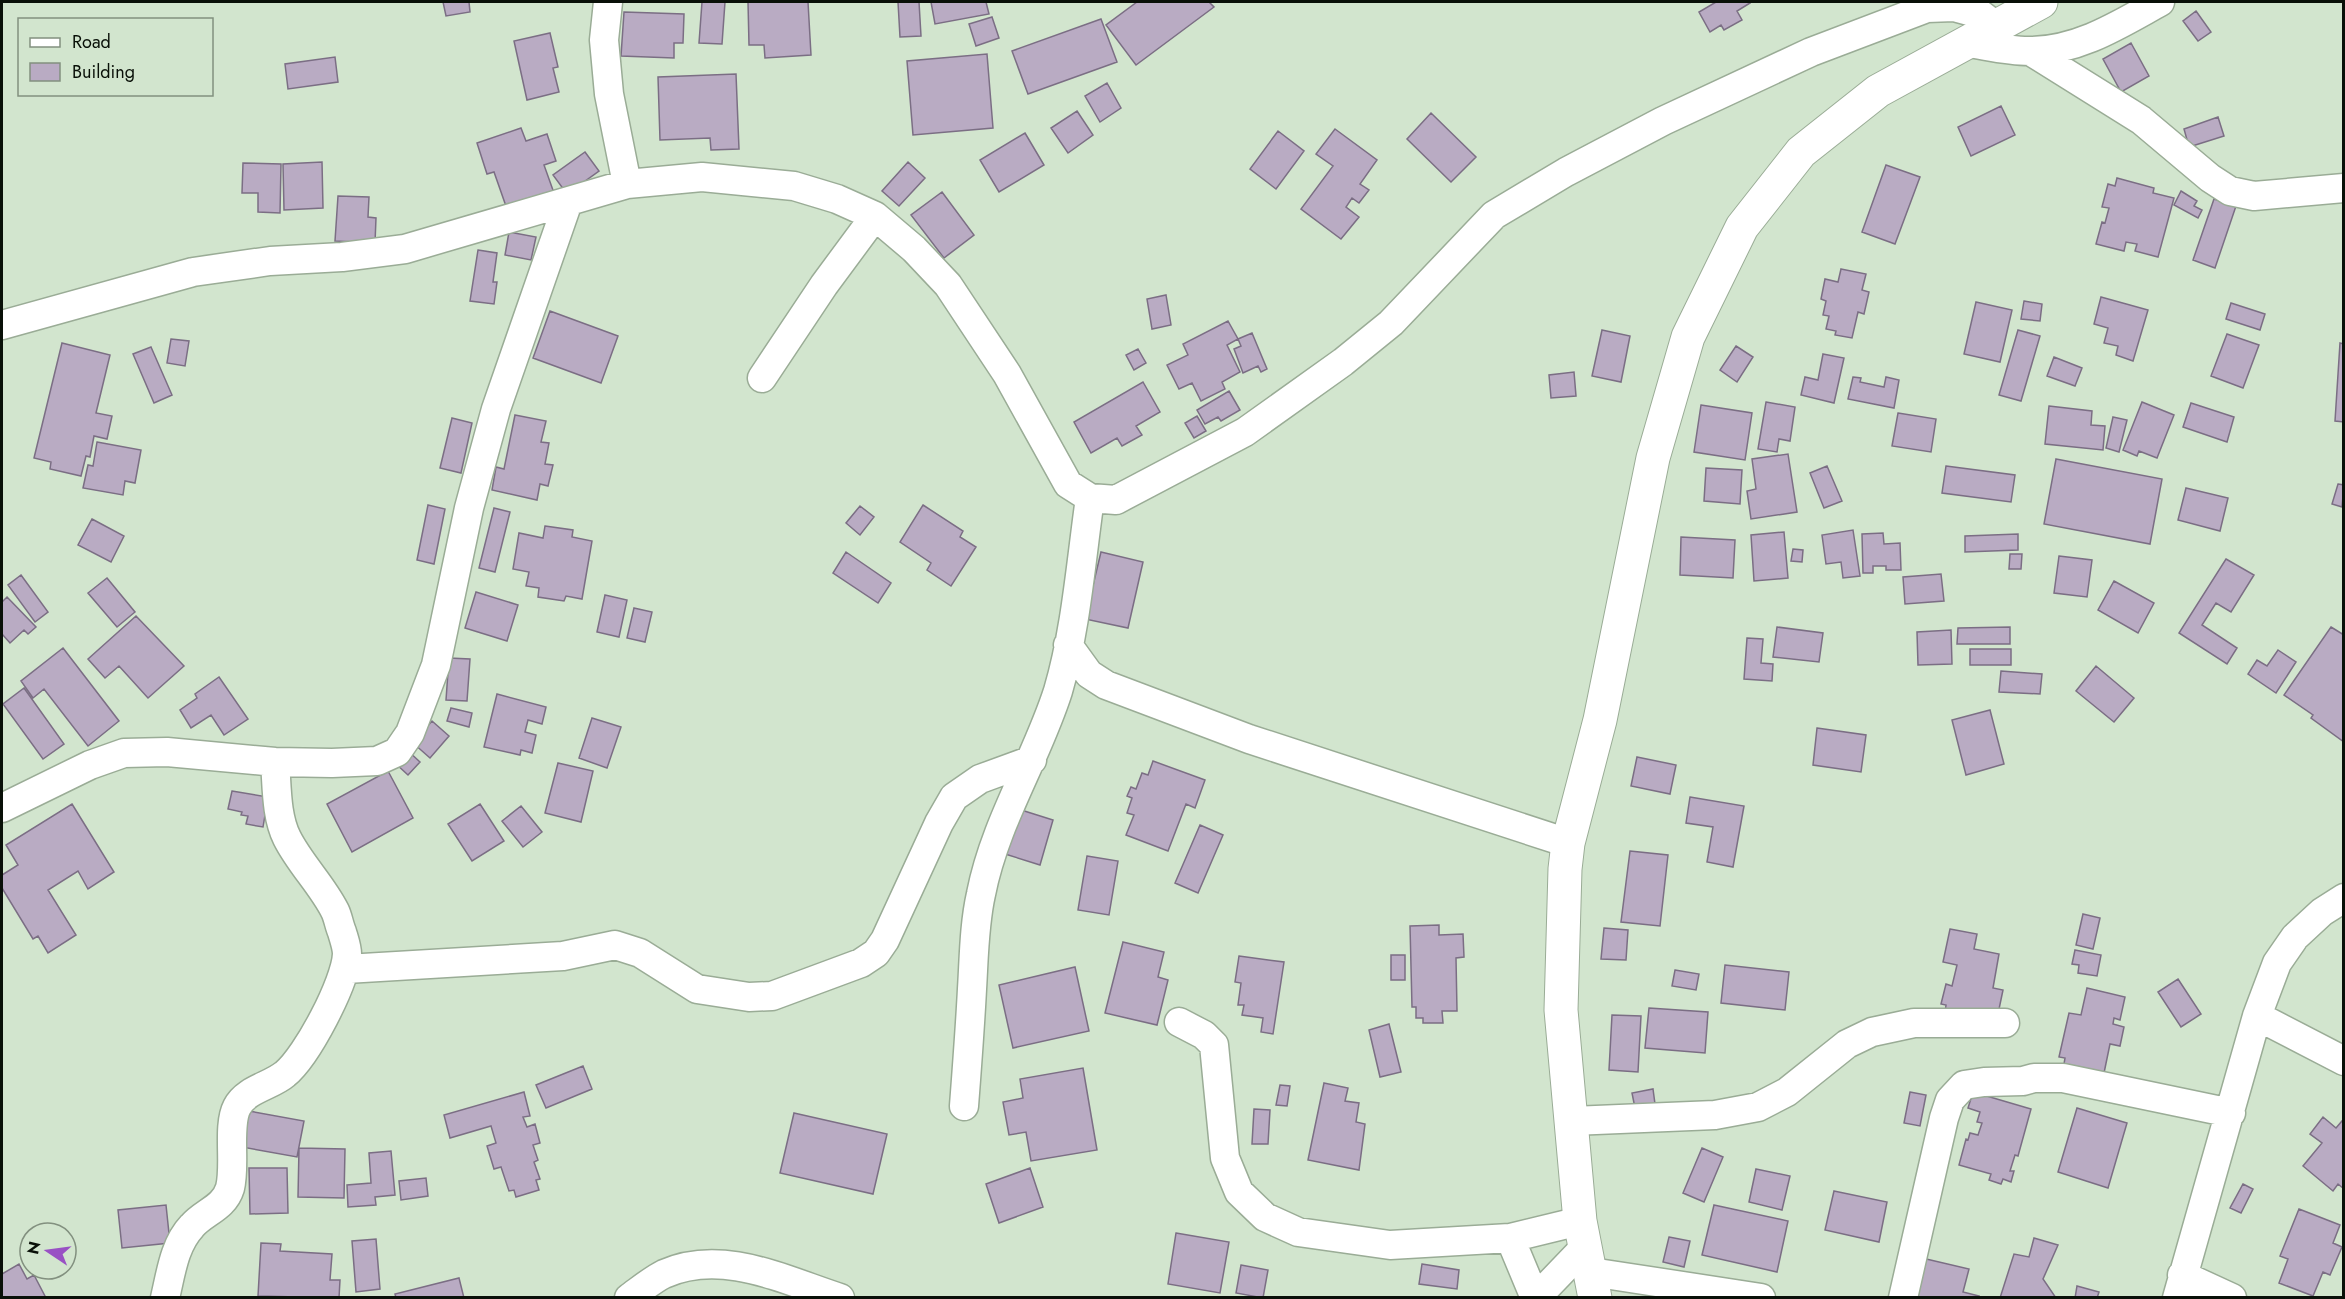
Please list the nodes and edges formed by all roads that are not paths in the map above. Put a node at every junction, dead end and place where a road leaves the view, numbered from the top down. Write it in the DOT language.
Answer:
graph roads {
  1 [pos="608,2"];
  2 [pos="2041,2"];
  3 [pos="2160,2"];
  4 [pos="1996,26"];
  5 [pos="1968,43"];
  6 [pos="2032,52"];
  7 [pos="627,184"];
  8 [pos="2343,188"];
  9 [pos="568,202"];
  10 [pos="875,216"];
  11 [pos="2,325"];
  12 [pos="762,378"];
  13 [pos="1090,498"];
  14 [pos="1068,645"];
  15 [pos="1032,760"];
  16 [pos="275,762"];
  17 [pos="2,808"];
  18 [pos="1568,843"];
  19 [pos="2343,898"];
  20 [pos="346,969"];
  21 [pos="2257,1016"];
  22 [pos="1179,1022"];
  23 [pos="2005,1023"];
  24 [pos="2343,1062"];
  25 [pos="964,1106"];
  26 [pos="2230,1113"];
  27 [pos="1572,1121"];
  28 [pos="1510,1238"];
  29 [pos="1588,1259"];
  30 [pos="2179,1286"];
  31 [pos="165,1298"];
  32 [pos="629,1298"];
  33 [pos="840,1298"];
  34 [pos="1535,1298"];
  35 [pos="1761,1298"];
  36 [pos="1903,1298"];
  37 [pos="2232,1298"];
  1 -- 7 [label="street"];
  2 -- 4 [label="street"];
  3 -- 6 [label="street"];
  4 -- 5 [label="street"];
  4 -- 13 [label="street"];
  5 -- 6 [label="street"];
  5 -- 18 [label="street"];
  6 -- 8 [label="street"];
  7 -- 9 [label="street"];
  7 -- 10 [label="street"];
  9 -- 11 [label="street"];
  9 -- 16 [label="street"];
  10 -- 12 [label="street"];
  10 -- 13 [label="street"];
  13 -- 14 [label="street"];
  14 -- 15 [label="street"];
  14 -- 18 [label="street"];
  15 -- 20 [label="street"];
  15 -- 25 [label="street"];
  16 -- 17 [label="street"];
  16 -- 20 [label="street"];
  18 -- 27 [label="street"];
  19 -- 21 [label="street"];
  20 -- 31 [label="street"];
  21 -- 24 [label="street"];
  21 -- 26 [label="street"];
  22 -- 28 [label="street"];
  23 -- 27 [label="street"];
  26 -- 30 [label="street"];
  26 -- 36 [label="street"];
  27 -- 29 [label="street"];
  28 -- 29 [label="street"];
  28 -- 34 [label="street"];
  29 -- 34 [label="street"];
  29 -- 35 [label="street"];
  30 -- 37 [label="street"];
  32 -- 33 [label="street"];
}
